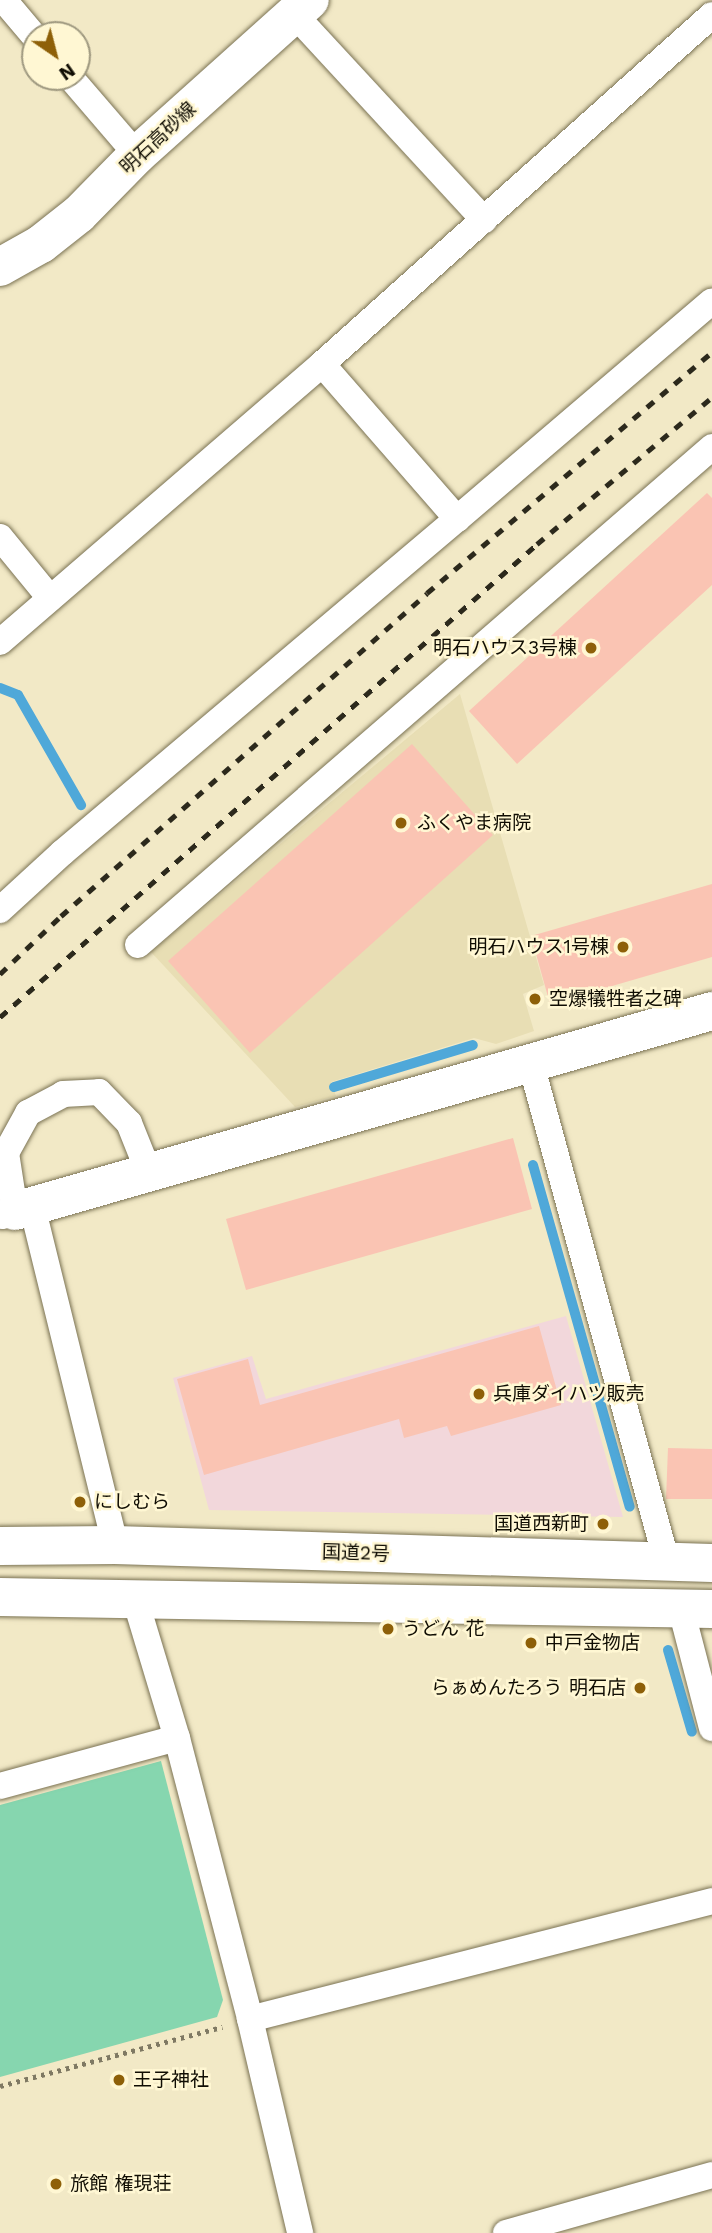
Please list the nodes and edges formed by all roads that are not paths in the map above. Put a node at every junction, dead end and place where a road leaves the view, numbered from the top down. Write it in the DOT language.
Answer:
graph roads {
  1 [pos="5,3"];
  2 [pos="302,7"];
  3 [pos="712,15"];
  4 [pos="21,21"];
  5 [pos="82,91"];
  6 [pos="137,155"];
  7 [pos="484,220"];
  8 [pos="0,267"];
  9 [pos="712,301"];
  10 [pos="322,363"];
  11 [pos="712,447"];
  12 [pos="457,519"];
  13 [pos="0,537"];
  14 [pos="50,598"];
  15 [pos="0,642"];
  16 [pos="0,910"];
  17 [pos="138,944"];
  18 [pos="712,1011"];
  19 [pos="531,1064"];
  20 [pos="149,1173"];
  21 [pos="16,1211"];
  22 [pos="116,1545"];
  23 [pos="0,1546"];
  24 [pos="667,1563"];
  25 [pos="712,1563"];
  26 [pos="0,1597"];
  27 [pos="135,1599"];
  28 [pos="696,1609"];
  29 [pos="712,1728"];
  30 [pos="177,1738"];
  31 [pos="0,1786"];
  32 [pos="712,1901"];
  33 [pos="250,2020"];
  34 [pos="712,2175"];
  35 [pos="300,2233"];
  36 [pos="506,2233"];
  1 -- 4 [label="street"];
  2 -- 6 [label="main road, 明石高砂線"];
  2 -- 7 [label="street"];
  3 -- 7 [label="street"];
  5 -- 6 [label="street"];
  6 -- 8 [label="main road, 明石高砂線"];
  7 -- 10 [label="street"];
  9 -- 12 [label="street"];
  10 -- 12 [label="street"];
  10 -- 14 [label="street"];
  11 -- 17 [label="street"];
  12 -- 16 [label="street"];
  13 -- 14 [label="street"];
  14 -- 15 [label="street"];
  18 -- 19 [label="main road"];
  19 -- 20 [label="main road"];
  19 -- 24 [label="street"];
  20 -- 21 [label="main road"];
  20 -- 21 [label="street"];
  21 -- 22 [label="street"];
  22 -- 23 [label="main road, 国道2号"];
  22 -- 24 [label="main road, 国道2号"];
  24 -- 25 [label="main road, 国道2号"];
  26 -- 27 [label="main road"];
  27 -- 28 [label="main road"];
  27 -- 30 [label="street"];
  28 -- 29 [label="street"];
  30 -- 31 [label="street"];
  30 -- 33 [label="street"];
  32 -- 33 [label="street"];
  33 -- 35 [label="street"];
  34 -- 36 [label="street"];
}
